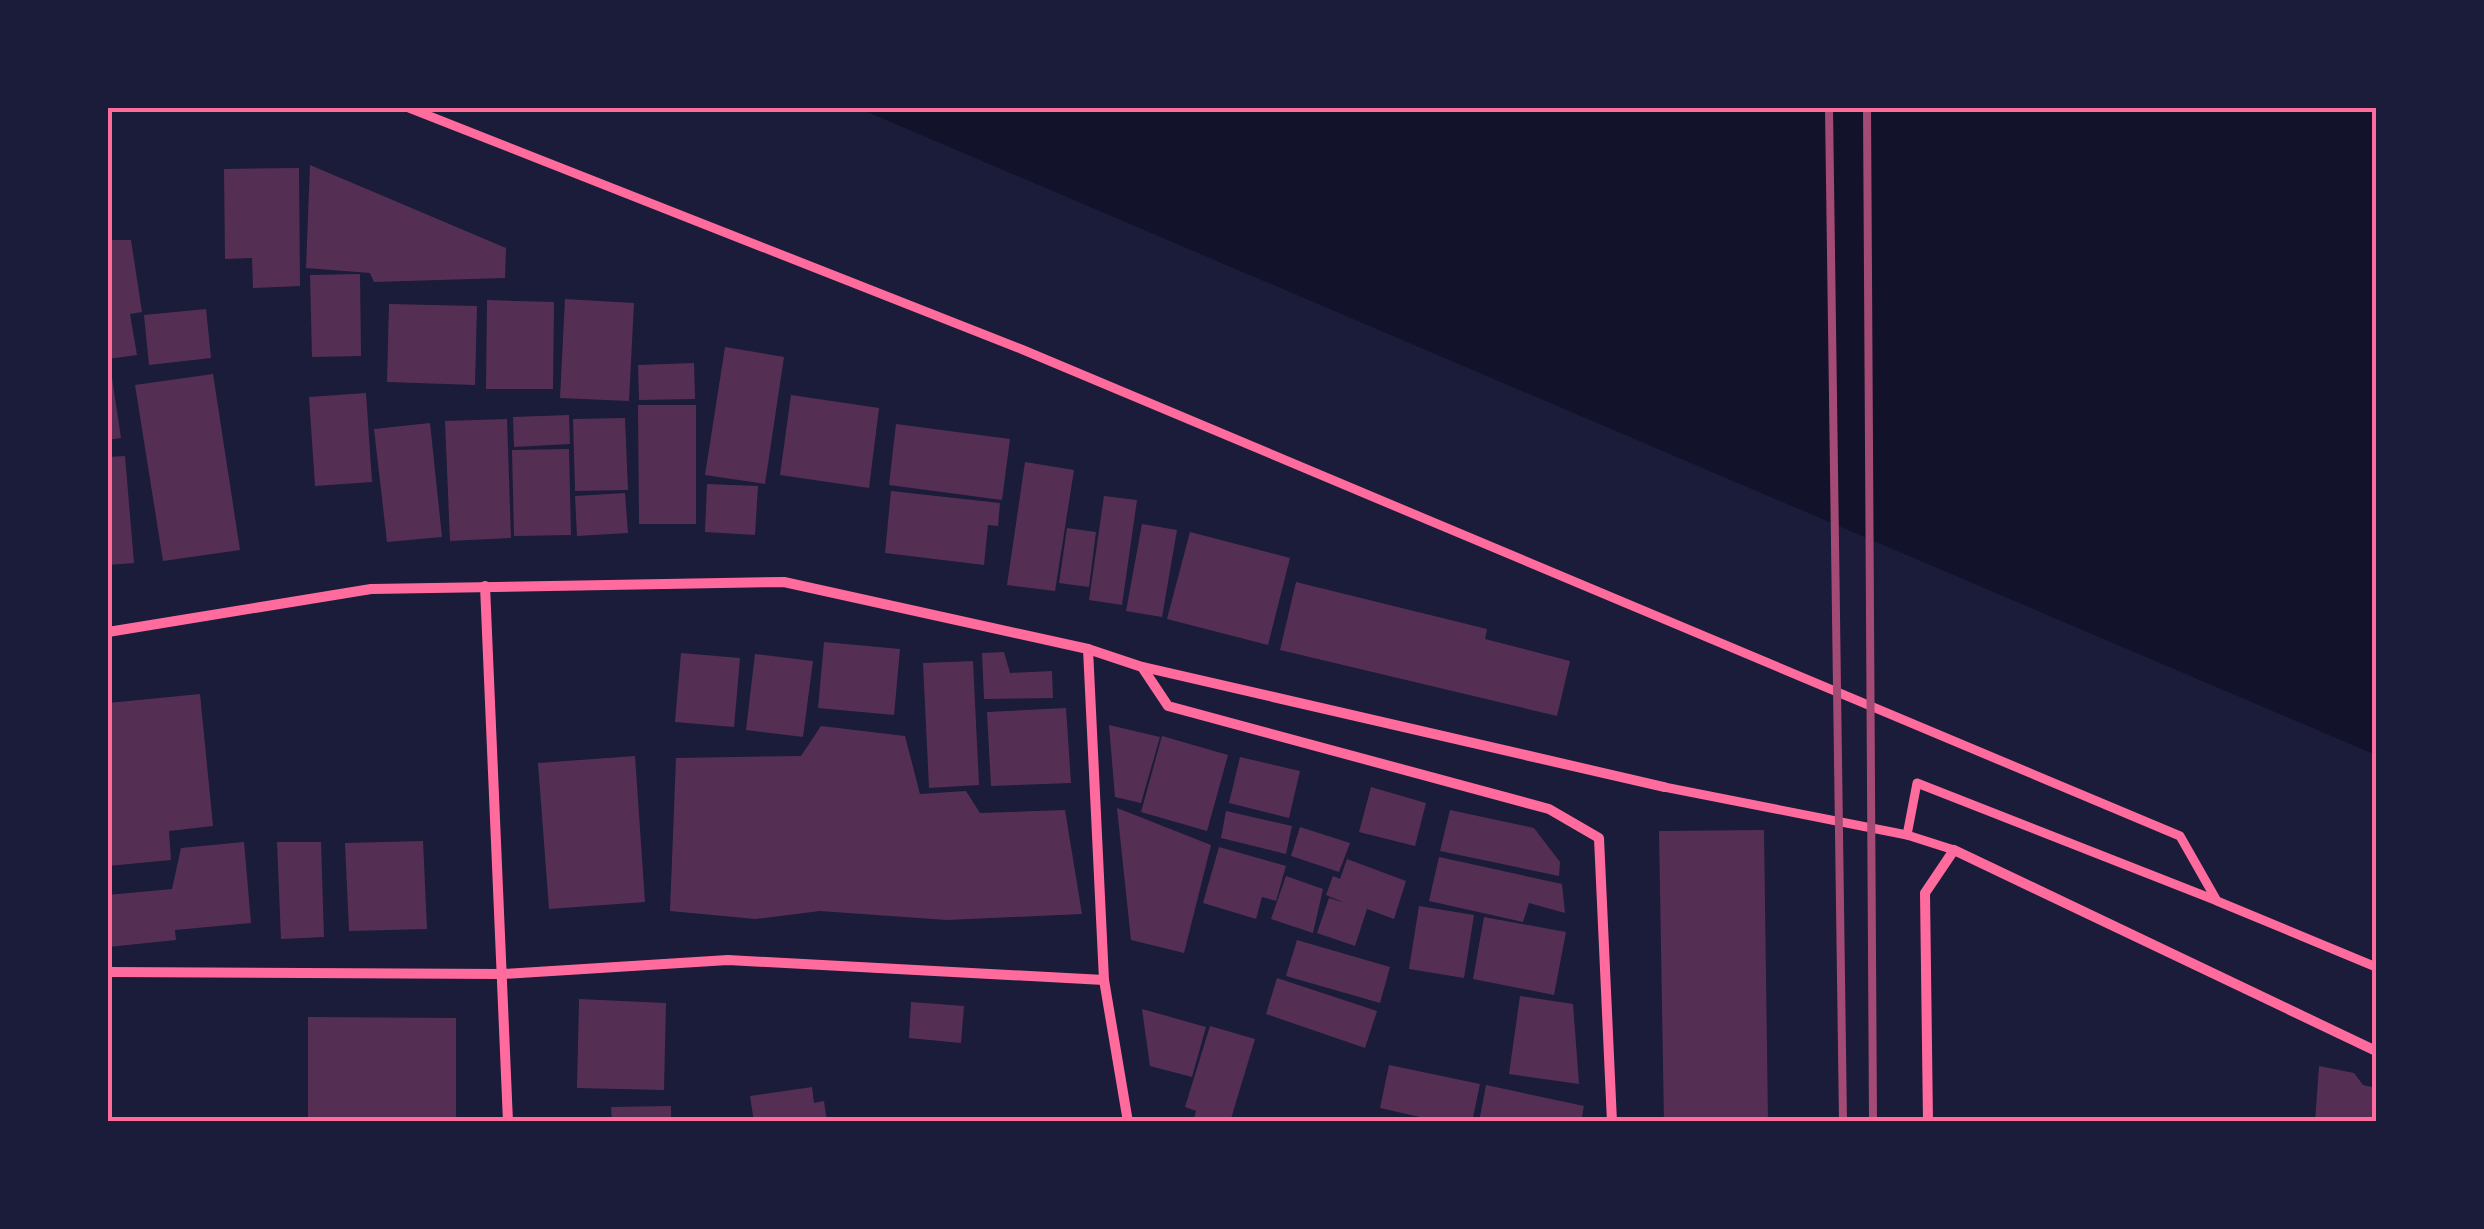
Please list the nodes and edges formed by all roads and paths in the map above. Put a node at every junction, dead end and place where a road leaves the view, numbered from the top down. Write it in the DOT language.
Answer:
graph roads {
  1 [pos="409,108"];
  2 [pos="486,586"];
  3 [pos="108,632"];
  4 [pos="1088,649"];
  5 [pos="1142,667"];
  6 [pos="1664,787"];
  7 [pos="1907,835"];
  8 [pos="1954,850"];
  9 [pos="2217,901"];
  10 [pos="2376,967"];
  11 [pos="108,972"];
  12 [pos="503,974"];
  13 [pos="1104,980"];
  14 [pos="2376,1051"];
  15 [pos="508,1122"];
  16 [pos="1128,1122"];
  17 [pos="1612,1122"];
  18 [pos="1928,1122"];
  1 -- 9 [label="street"];
  2 -- 3 [label="street"];
  2 -- 4 [label="street"];
  2 -- 12 [label="street"];
  4 -- 5 [label="street"];
  4 -- 13 [label="street"];
  5 -- 6 [label="street"];
  5 -- 17 [label="street"];
  6 -- 7 [label="street"];
  7 -- 8 [label="street"];
  7 -- 9 [label="street"];
  8 -- 14 [label="street"];
  8 -- 18 [label="street"];
  9 -- 10 [label="street"];
  11 -- 12 [label="street"];
  12 -- 13 [label="street"];
  12 -- 15 [label="street"];
  13 -- 16 [label="street"];
}
